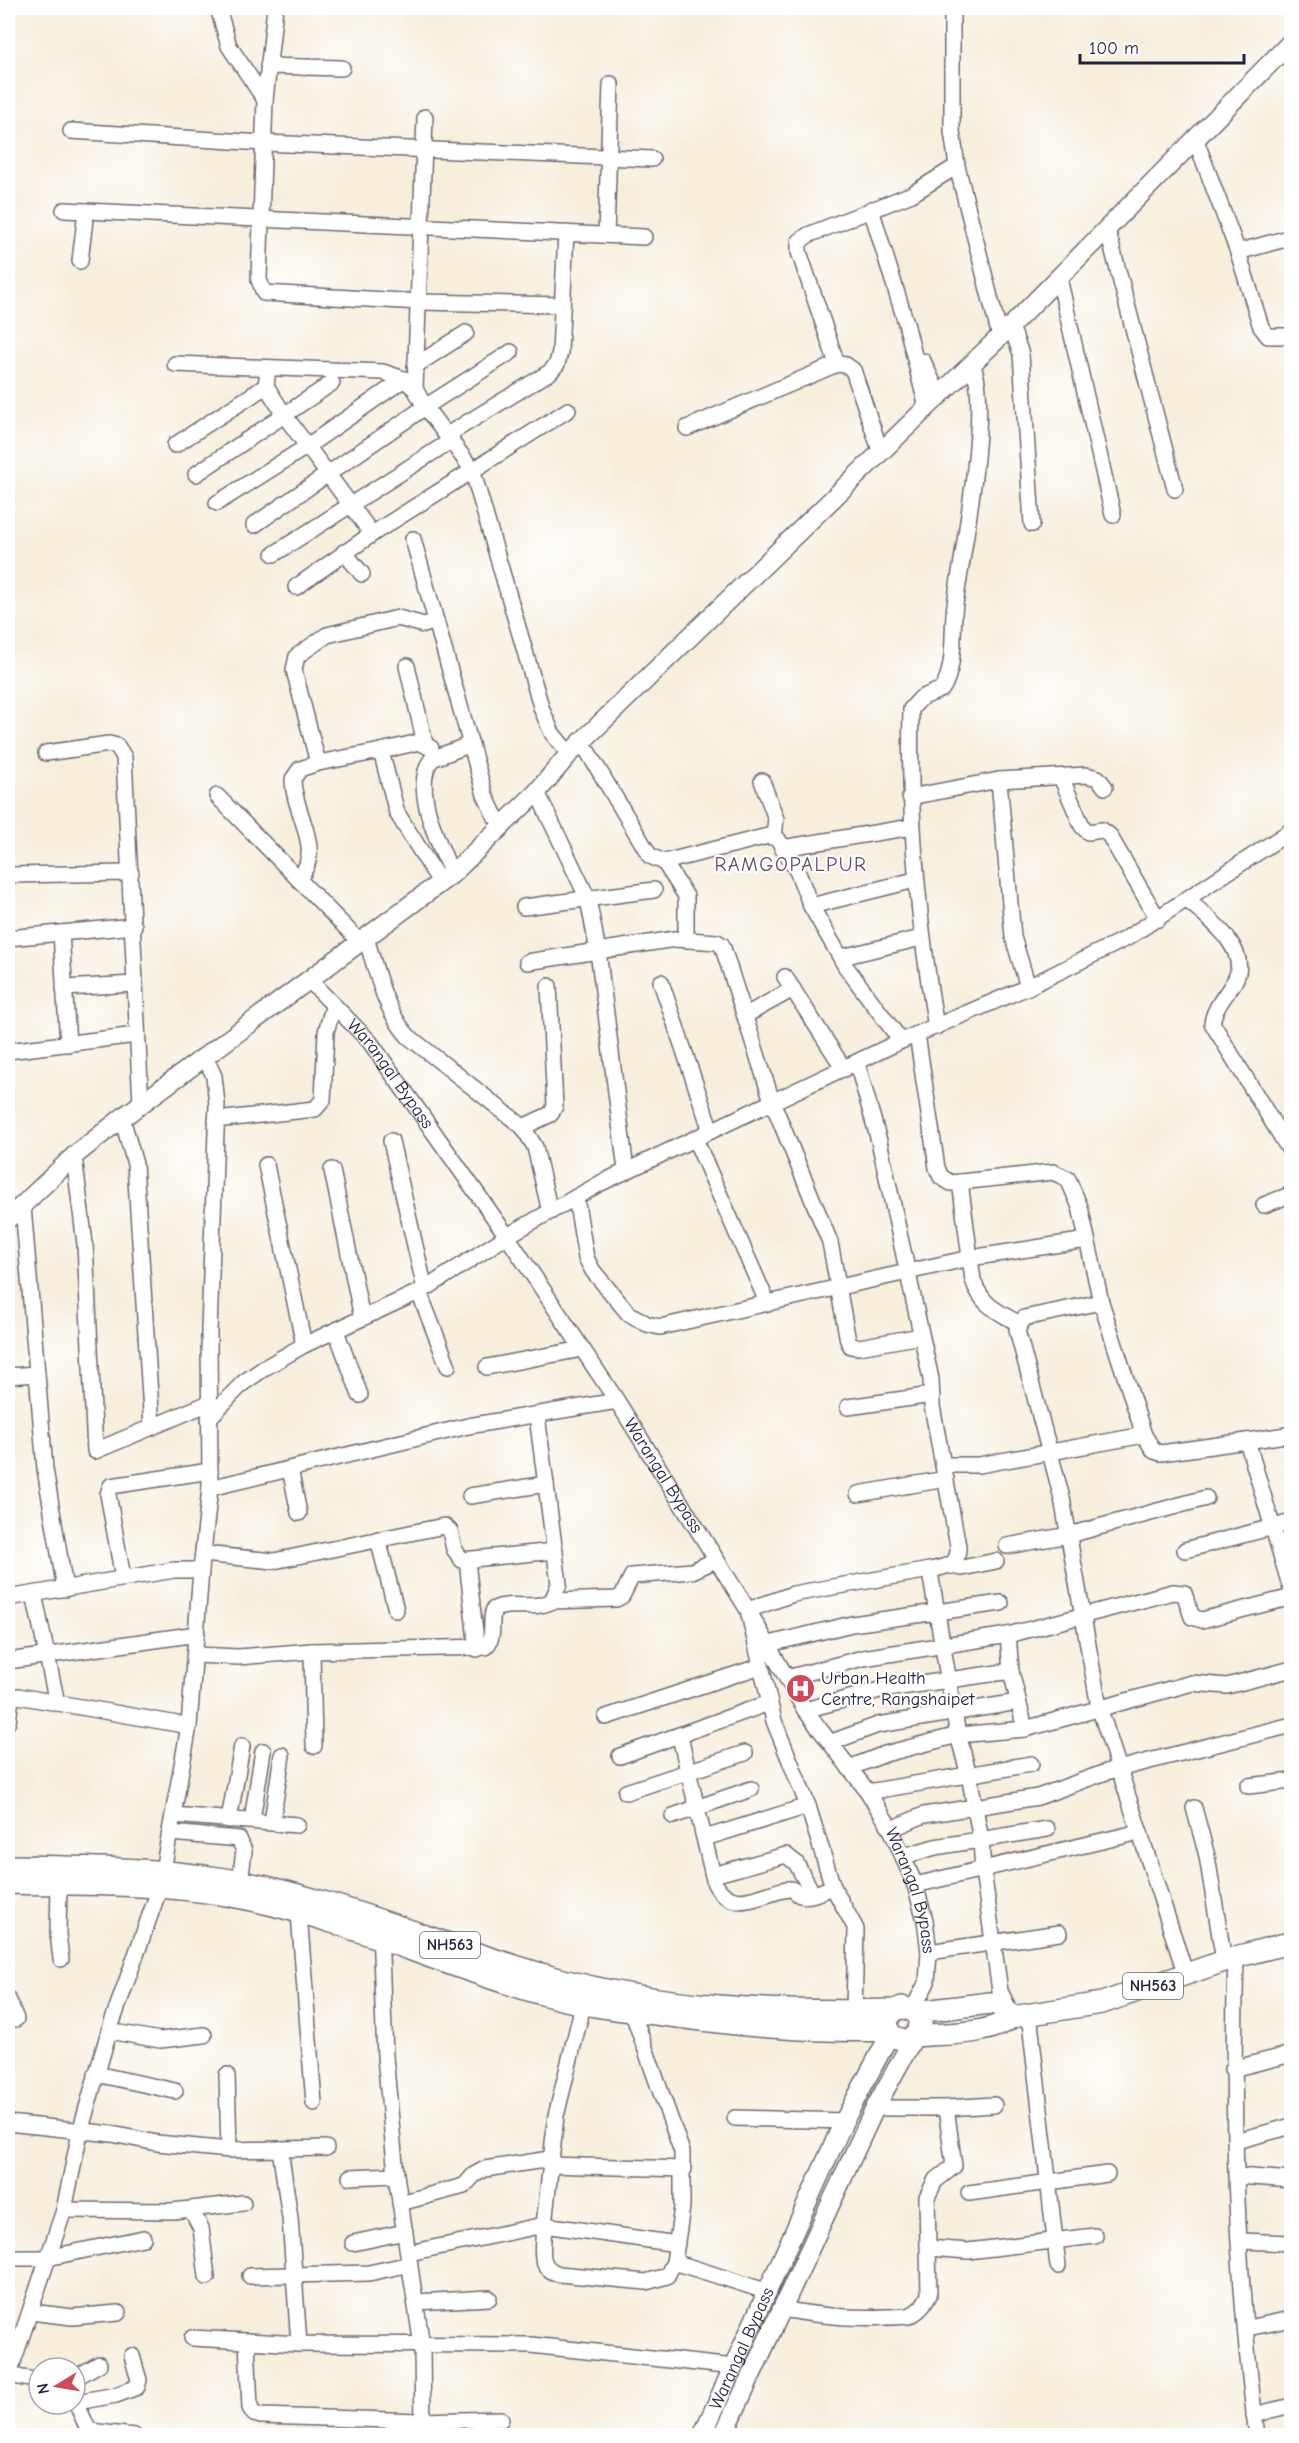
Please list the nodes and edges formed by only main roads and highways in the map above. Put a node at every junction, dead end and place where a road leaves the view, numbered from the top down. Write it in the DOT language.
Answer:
graph roads {
  1 [pos="1292,41"];
  2 [pos="8,1220"];
  3 [pos="8,1866"];
  4 [pos="161,1881"];
  5 [pos="8,1883"];
  6 [pos="380,1928"];
  7 [pos="1292,1942"];
  8 [pos="908,2010"];
  9 [pos="1021,2015"];
  10 [pos="889,2032"];
  11 [pos="915,2037"];
  12 [pos="702,2436"];
  13 [pos="723,2436"];
  1 -- 2 [label="main road"];
  3 -- 4 [label="highway, NH563"];
  4 -- 5 [label="highway, NH563"];
  4 -- 6 [label="highway, NH563"];
  4 -- 6 [label="highway, NH563"];
  6 -- 8 [label="highway, NH563"];
  6 -- 10 [label="highway, NH563"];
  7 -- 9 [label="highway, NH563"];
  8 -- 9 [label="highway, NH563"];
  8 -- 10 [label="highway"];
  8 -- 11 [label="highway"];
  9 -- 11 [label="highway, NH563"];
  10 -- 11 [label="highway, NH563"];
  10 -- 12 [label="main road, Warangal Bypass"];
  11 -- 13 [label="main road, Warangal Bypass"];
}
